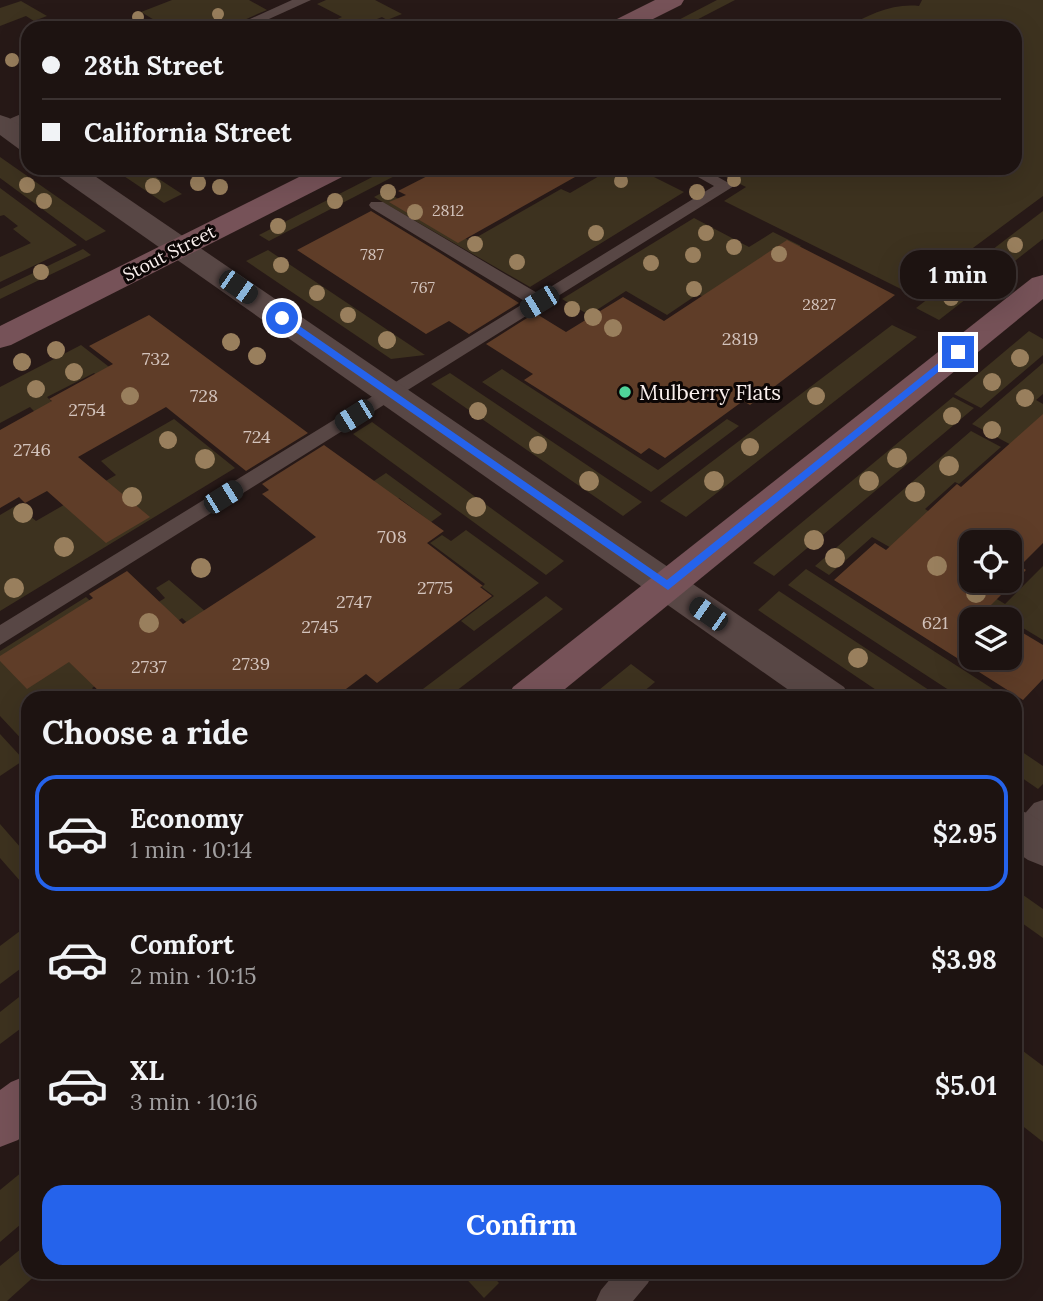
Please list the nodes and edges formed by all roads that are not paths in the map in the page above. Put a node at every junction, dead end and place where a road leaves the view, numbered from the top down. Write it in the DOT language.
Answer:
graph roads {
  1 [pos="304,0"];
  2 [pos="673,0"];
  3 [pos="254,21"];
  4 [pos="632,21"];
  5 [pos="8,124"];
  6 [pos="21,136"];
  7 [pos="75,175"];
  8 [pos="324,175"];
  9 [pos="704,175"];
  10 [pos="377,205"];
  11 [pos="180,247"];
  12 [pos="1043,284"];
  13 [pos="539,302"];
  14 [pos="0,338"];
  15 [pos="391,394"];
  16 [pos="668,586"];
  17 [pos="0,636"];
  18 [pos="536,691"];
  19 [pos="820,691"];
  20 [pos="21,1105"];
  21 [pos="0,1122"];
  22 [pos="631,1279"];
  23 [pos="612,1301"];
  1 -- 3 [label="lane"];
  2 -- 4 [label="street"];
  5 -- 6 [label="street"];
  7 -- 11 [label="street"];
  8 -- 11 [label="street, Stout Street"];
  9 -- 13 [label="lane"];
  10 -- 13 [label="lane"];
  11 -- 14 [label="street, Stout Street"];
  11 -- 15 [label="street"];
  12 -- 16 [label="street"];
  13 -- 15 [label="lane"];
  15 -- 16 [label="street"];
  15 -- 17 [label="lane"];
  16 -- 18 [label="street"];
  16 -- 19 [label="street"];
  20 -- 21 [label="street"];
  22 -- 23 [label="lane"];
}
